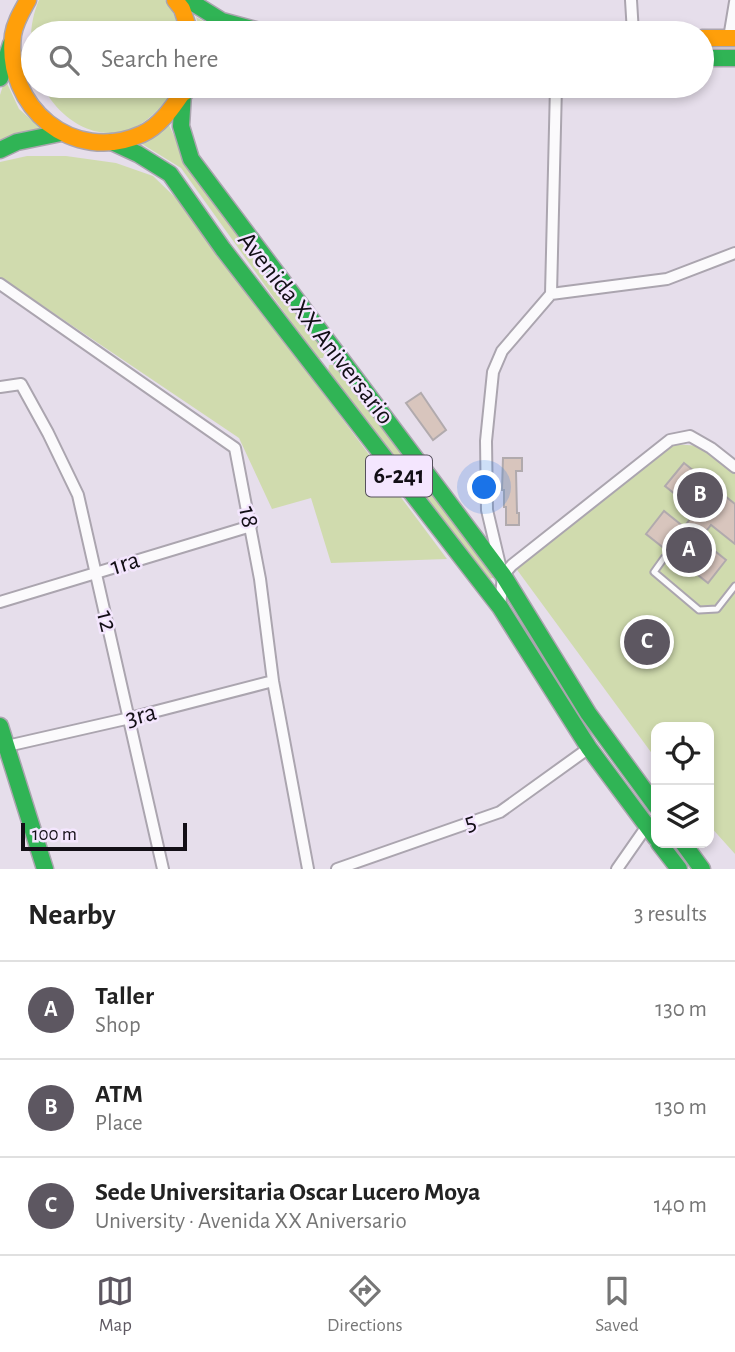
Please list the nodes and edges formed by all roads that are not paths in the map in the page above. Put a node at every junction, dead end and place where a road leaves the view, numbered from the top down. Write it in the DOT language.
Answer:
graph roads {
  1 [pos="18,0"];
  2 [pos="28,0"];
  3 [pos="175,0"];
  4 [pos="188,0"];
  5 [pos="631,0"];
  6 [pos="735,2"];
  7 [pos="186,21"];
  8 [pos="222,21"];
  9 [pos="632,21"];
  10 [pos="15,29"];
  11 [pos="714,38"];
  12 [pos="732,38"];
  13 [pos="714,58"];
  14 [pos="735,58"];
  15 [pos="0,78"];
  16 [pos="21,92"];
  17 [pos="25,98"];
  18 [pos="180,98"];
  19 [pos="186,98"];
  20 [pos="556,98"];
  21 [pos="61,133"];
  22 [pos="112,142"];
  23 [pos="0,150"];
  24 [pos="735,253"];
  25 [pos="0,284"];
  26 [pos="551,294"];
  27 [pos="0,387"];
  28 [pos="735,467"];
  29 [pos="251,526"];
  30 [pos="664,558"];
  31 [pos="95,572"];
  32 [pos="503,575"];
  33 [pos="735,586"];
  34 [pos="0,602"];
  35 [pos="499,607"];
  36 [pos="273,681"];
  37 [pos="130,718"];
  38 [pos="0,726"];
  39 [pos="7,746"];
  40 [pos="589,748"];
  41 [pos="651,799"];
  42 [pos="651,831"];
  43 [pos="651,833"];
  44 [pos="663,848"];
  45 [pos="687,848"];
  46 [pos="45,869"];
  47 [pos="163,869"];
  48 [pos="308,869"];
  49 [pos="337,869"];
  50 [pos="618,869"];
  51 [pos="679,869"];
  52 [pos="702,869"];
  1 -- 10 [label="main road, 6-241"];
  2 -- 10 [label="main road, 6-241"];
  3 -- 7 [label="main road"];
  4 -- 8 [label="main road"];
  5 -- 9 [label="street"];
  6 -- 12 [label="street"];
  10 -- 15 [label="main road"];
  10 -- 16 [label="main road, 6-241"];
  11 -- 12 [label="main road"];
  13 -- 14 [label="main road"];
  17 -- 21 [label="main road, 6-241"];
  18 -- 22 [label="main road, 6-241"];
  19 -- 32 [label="main road, Avenida XX Aniversario / 6-241"];
  20 -- 26 [label="street"];
  21 -- 22 [label="main road, 6-241"];
  21 -- 23 [label="main road"];
  22 -- 35 [label="main road, Avenida XX Aniversario / 6-241"];
  24 -- 26 [label="street"];
  25 -- 29 [label="street, 18"];
  26 -- 32 [label="street"];
  27 -- 31 [label="street, 12"];
  28 -- 32 [label="street"];
  29 -- 31 [label="street, 1ra"];
  29 -- 36 [label="street, 18"];
  30 -- 33 [label="lane"];
  31 -- 34 [label="street, 1ra"];
  31 -- 37 [label="street, 12"];
  32 -- 35 [label="street"];
  32 -- 41 [label="main road, Avenida XX Aniversario / 6-241"];
  35 -- 40 [label="main road, Avenida XX Aniversario / 6-241"];
  36 -- 37 [label="street, 3ra"];
  36 -- 48 [label="street, 18"];
  37 -- 39 [label="street, 3ra"];
  37 -- 47 [label="street, 12"];
  38 -- 39 [label="main road"];
  39 -- 46 [label="main road"];
  40 -- 42 [label="main road, Avenida XX Aniversario / 6-241"];
  40 -- 49 [label="street, 5"];
  43 -- 50 [label="street"];
  44 -- 51 [label="main road"];
  45 -- 52 [label="main road"];
}
